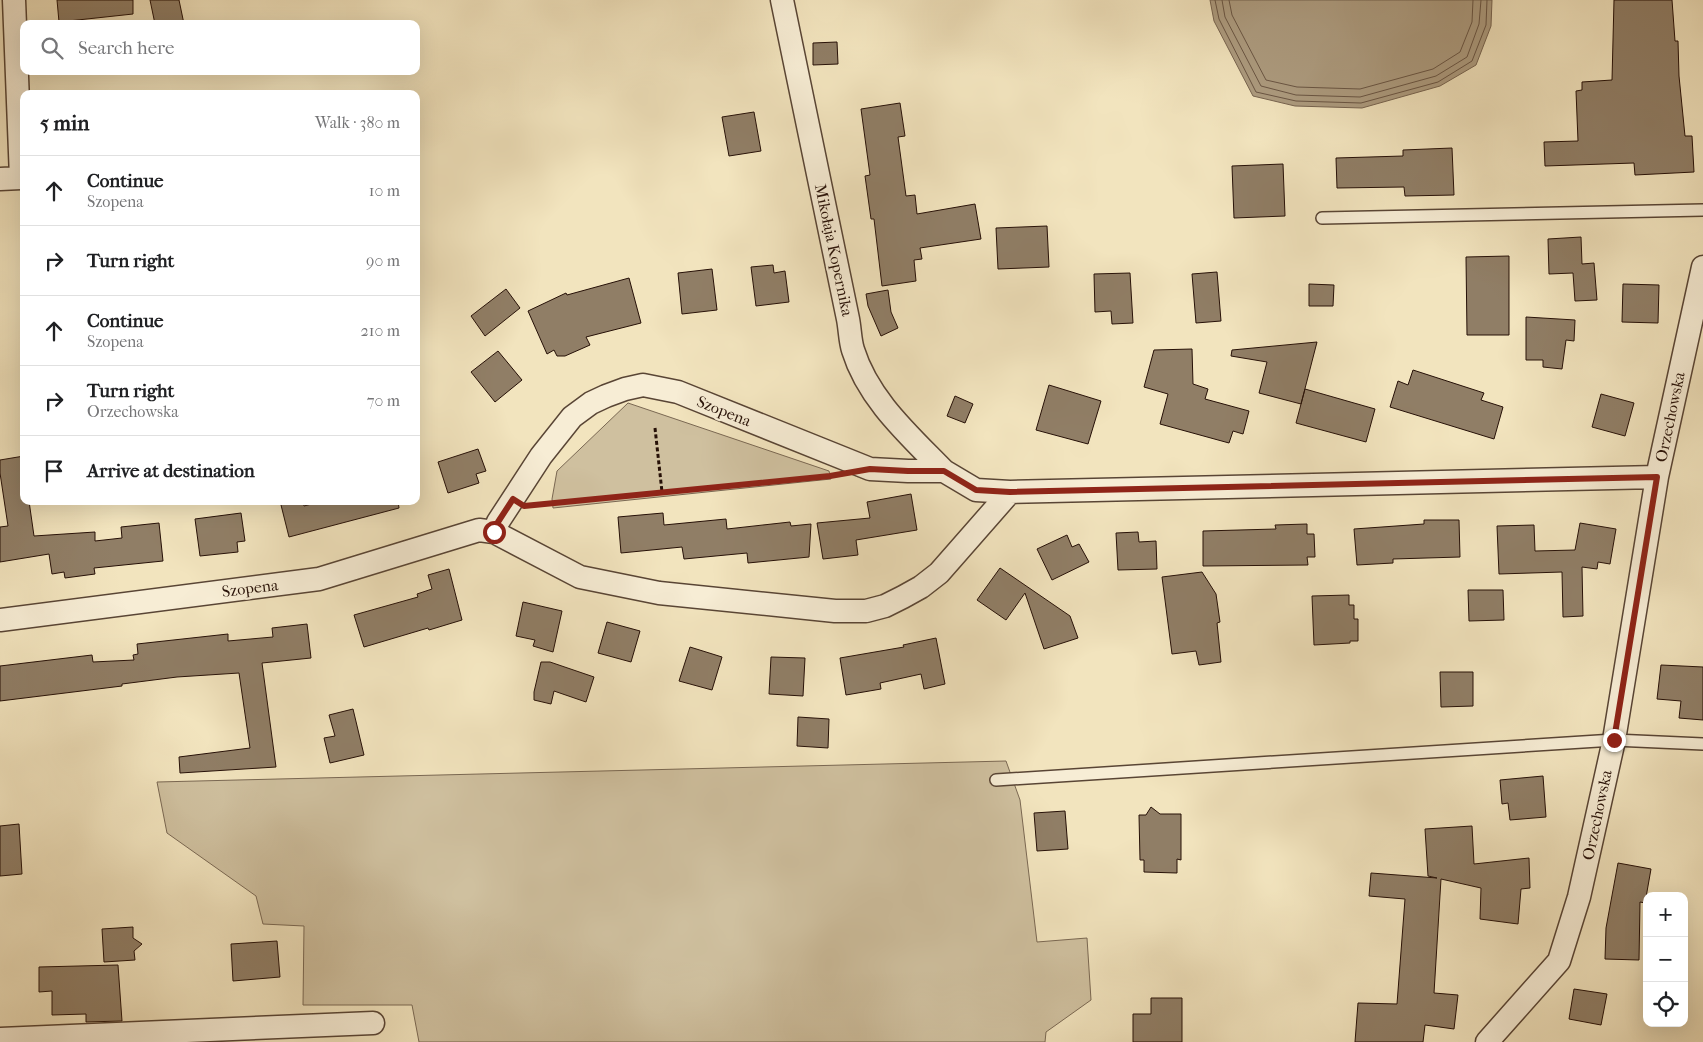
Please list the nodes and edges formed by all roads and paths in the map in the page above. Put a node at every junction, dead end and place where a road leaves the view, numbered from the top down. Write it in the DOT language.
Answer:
graph roads {
  1 [pos="14,0"];
  2 [pos="782,0"];
  3 [pos="20,153"];
  4 [pos="20,178"];
  5 [pos="0,180"];
  6 [pos="1703,210"];
  7 [pos="1322,218"];
  8 [pos="1703,267"];
  9 [pos="656,428"];
  10 [pos="944,471"];
  11 [pos="830,476"];
  12 [pos="1657,477"];
  13 [pos="662,492"];
  14 [pos="1010,492"];
  15 [pos="513,499"];
  16 [pos="494,532"];
  17 [pos="0,620"];
  18 [pos="1614,740"];
  19 [pos="1703,744"];
  20 [pos="996,780"];
  21 [pos="373,1022"];
  22 [pos="0,1039"];
  23 [pos="1488,1042"];
  1 -- 3 [label="street"];
  2 -- 10 [label="street, Mikołaja Kopernika"];
  4 -- 5 [label="street"];
  6 -- 7 [label="lane"];
  8 -- 12 [label="street, Orzechowska"];
  9 -- 13 [label="path"];
  10 -- 14 [label="street"];
  10 -- 15 [label="street, Szopena"];
  11 -- 13 [label="path"];
  12 -- 14 [label="street"];
  12 -- 18 [label="street, Orzechowska"];
  13 -- 15 [label="path"];
  14 -- 16 [label="street, Szopena"];
  15 -- 16 [label="street, Szopena"];
  16 -- 17 [label="street, Szopena"];
  18 -- 19 [label="lane"];
  18 -- 20 [label="lane"];
  18 -- 23 [label="street, Orzechowska"];
  21 -- 22 [label="street"];
}
